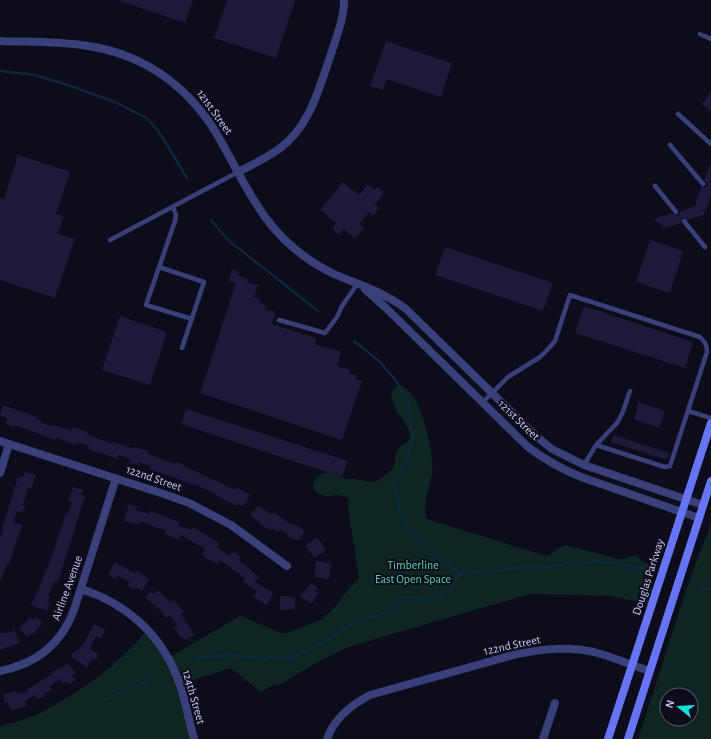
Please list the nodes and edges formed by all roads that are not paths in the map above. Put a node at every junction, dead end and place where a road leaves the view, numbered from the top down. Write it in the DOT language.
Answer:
graph roads {
  1 [pos="344,0"];
  2 [pos="700,34"];
  3 [pos="711,39"];
  4 [pos="0,41"];
  5 [pos="678,114"];
  6 [pos="711,144"];
  7 [pos="670,145"];
  8 [pos="238,172"];
  9 [pos="703,184"];
  10 [pos="655,186"];
  11 [pos="173,207"];
  12 [pos="676,212"];
  13 [pos="684,222"];
  14 [pos="110,240"];
  15 [pos="705,247"];
  16 [pos="159,267"];
  17 [pos="358,284"];
  18 [pos="192,318"];
  19 [pos="279,320"];
  20 [pos="182,348"];
  21 [pos="630,392"];
  22 [pos="492,393"];
  23 [pos="483,402"];
  24 [pos="688,411"];
  25 [pos="711,418"];
  26 [pos="711,423"];
  27 [pos="0,441"];
  28 [pos="9,444"];
  29 [pos="596,444"];
  30 [pos="584,465"];
  31 [pos="0,473"];
  32 [pos="116,478"];
  33 [pos="711,481"];
  34 [pos="687,499"];
  35 [pos="703,505"];
  36 [pos="682,513"];
  37 [pos="699,518"];
  38 [pos="287,566"];
  39 [pos="81,589"];
  40 [pos="632,665"];
  41 [pos="0,671"];
  42 [pos="650,671"];
  43 [pos="555,703"];
  44 [pos="194,739"];
  45 [pos="326,739"];
  46 [pos="543,739"];
  47 [pos="608,739"];
  48 [pos="628,739"];
  1 -- 8 [label="street"];
  2 -- 3 [label="lane"];
  4 -- 8 [label="street, 121st Street"];
  5 -- 6 [label="lane"];
  7 -- 9 [label="lane"];
  8 -- 11 [label="lane"];
  8 -- 17 [label="street, 121st Street"];
  10 -- 12 [label="lane"];
  11 -- 14 [label="lane"];
  11 -- 16 [label="lane"];
  13 -- 15 [label="lane"];
  16 -- 18 [label="lane"];
  16 -- 18 [label="lane"];
  17 -- 19 [label="lane"];
  17 -- 22 [label="street, 121st Street"];
  17 -- 23 [label="street, 121st Street"];
  18 -- 20 [label="lane"];
  21 -- 29 [label="lane"];
  22 -- 23 [label="lane"];
  22 -- 24 [label="lane"];
  22 -- 30 [label="street, 121st Street"];
  23 -- 36 [label="street, 121st Street"];
  24 -- 25 [label="lane"];
  24 -- 29 [label="lane"];
  26 -- 34 [label="main road, Douglas Parkway"];
  27 -- 28 [label="street, 122nd Street"];
  28 -- 31 [label="street"];
  28 -- 32 [label="street, 122nd Street"];
  29 -- 30 [label="lane"];
  30 -- 34 [label="street, 121st Street"];
  32 -- 38 [label="street, 122nd Street"];
  32 -- 39 [label="street, Airline Avenue"];
  33 -- 35 [label="main road"];
  34 -- 35 [label="street, 121st Street"];
  34 -- 36 [label="main road, Douglas Parkway"];
  35 -- 37 [label="main road"];
  36 -- 37 [label="street, 121st Street"];
  36 -- 40 [label="main road, Douglas Parkway"];
  37 -- 42 [label="main road"];
  39 -- 41 [label="street, Airline Avenue"];
  39 -- 44 [label="street, 124th Street"];
  40 -- 42 [label="street, 122nd Street"];
  40 -- 45 [label="street, 122nd Street"];
  40 -- 47 [label="main road, Douglas Parkway"];
  42 -- 48 [label="main road"];
  43 -- 46 [label="street"];
}
